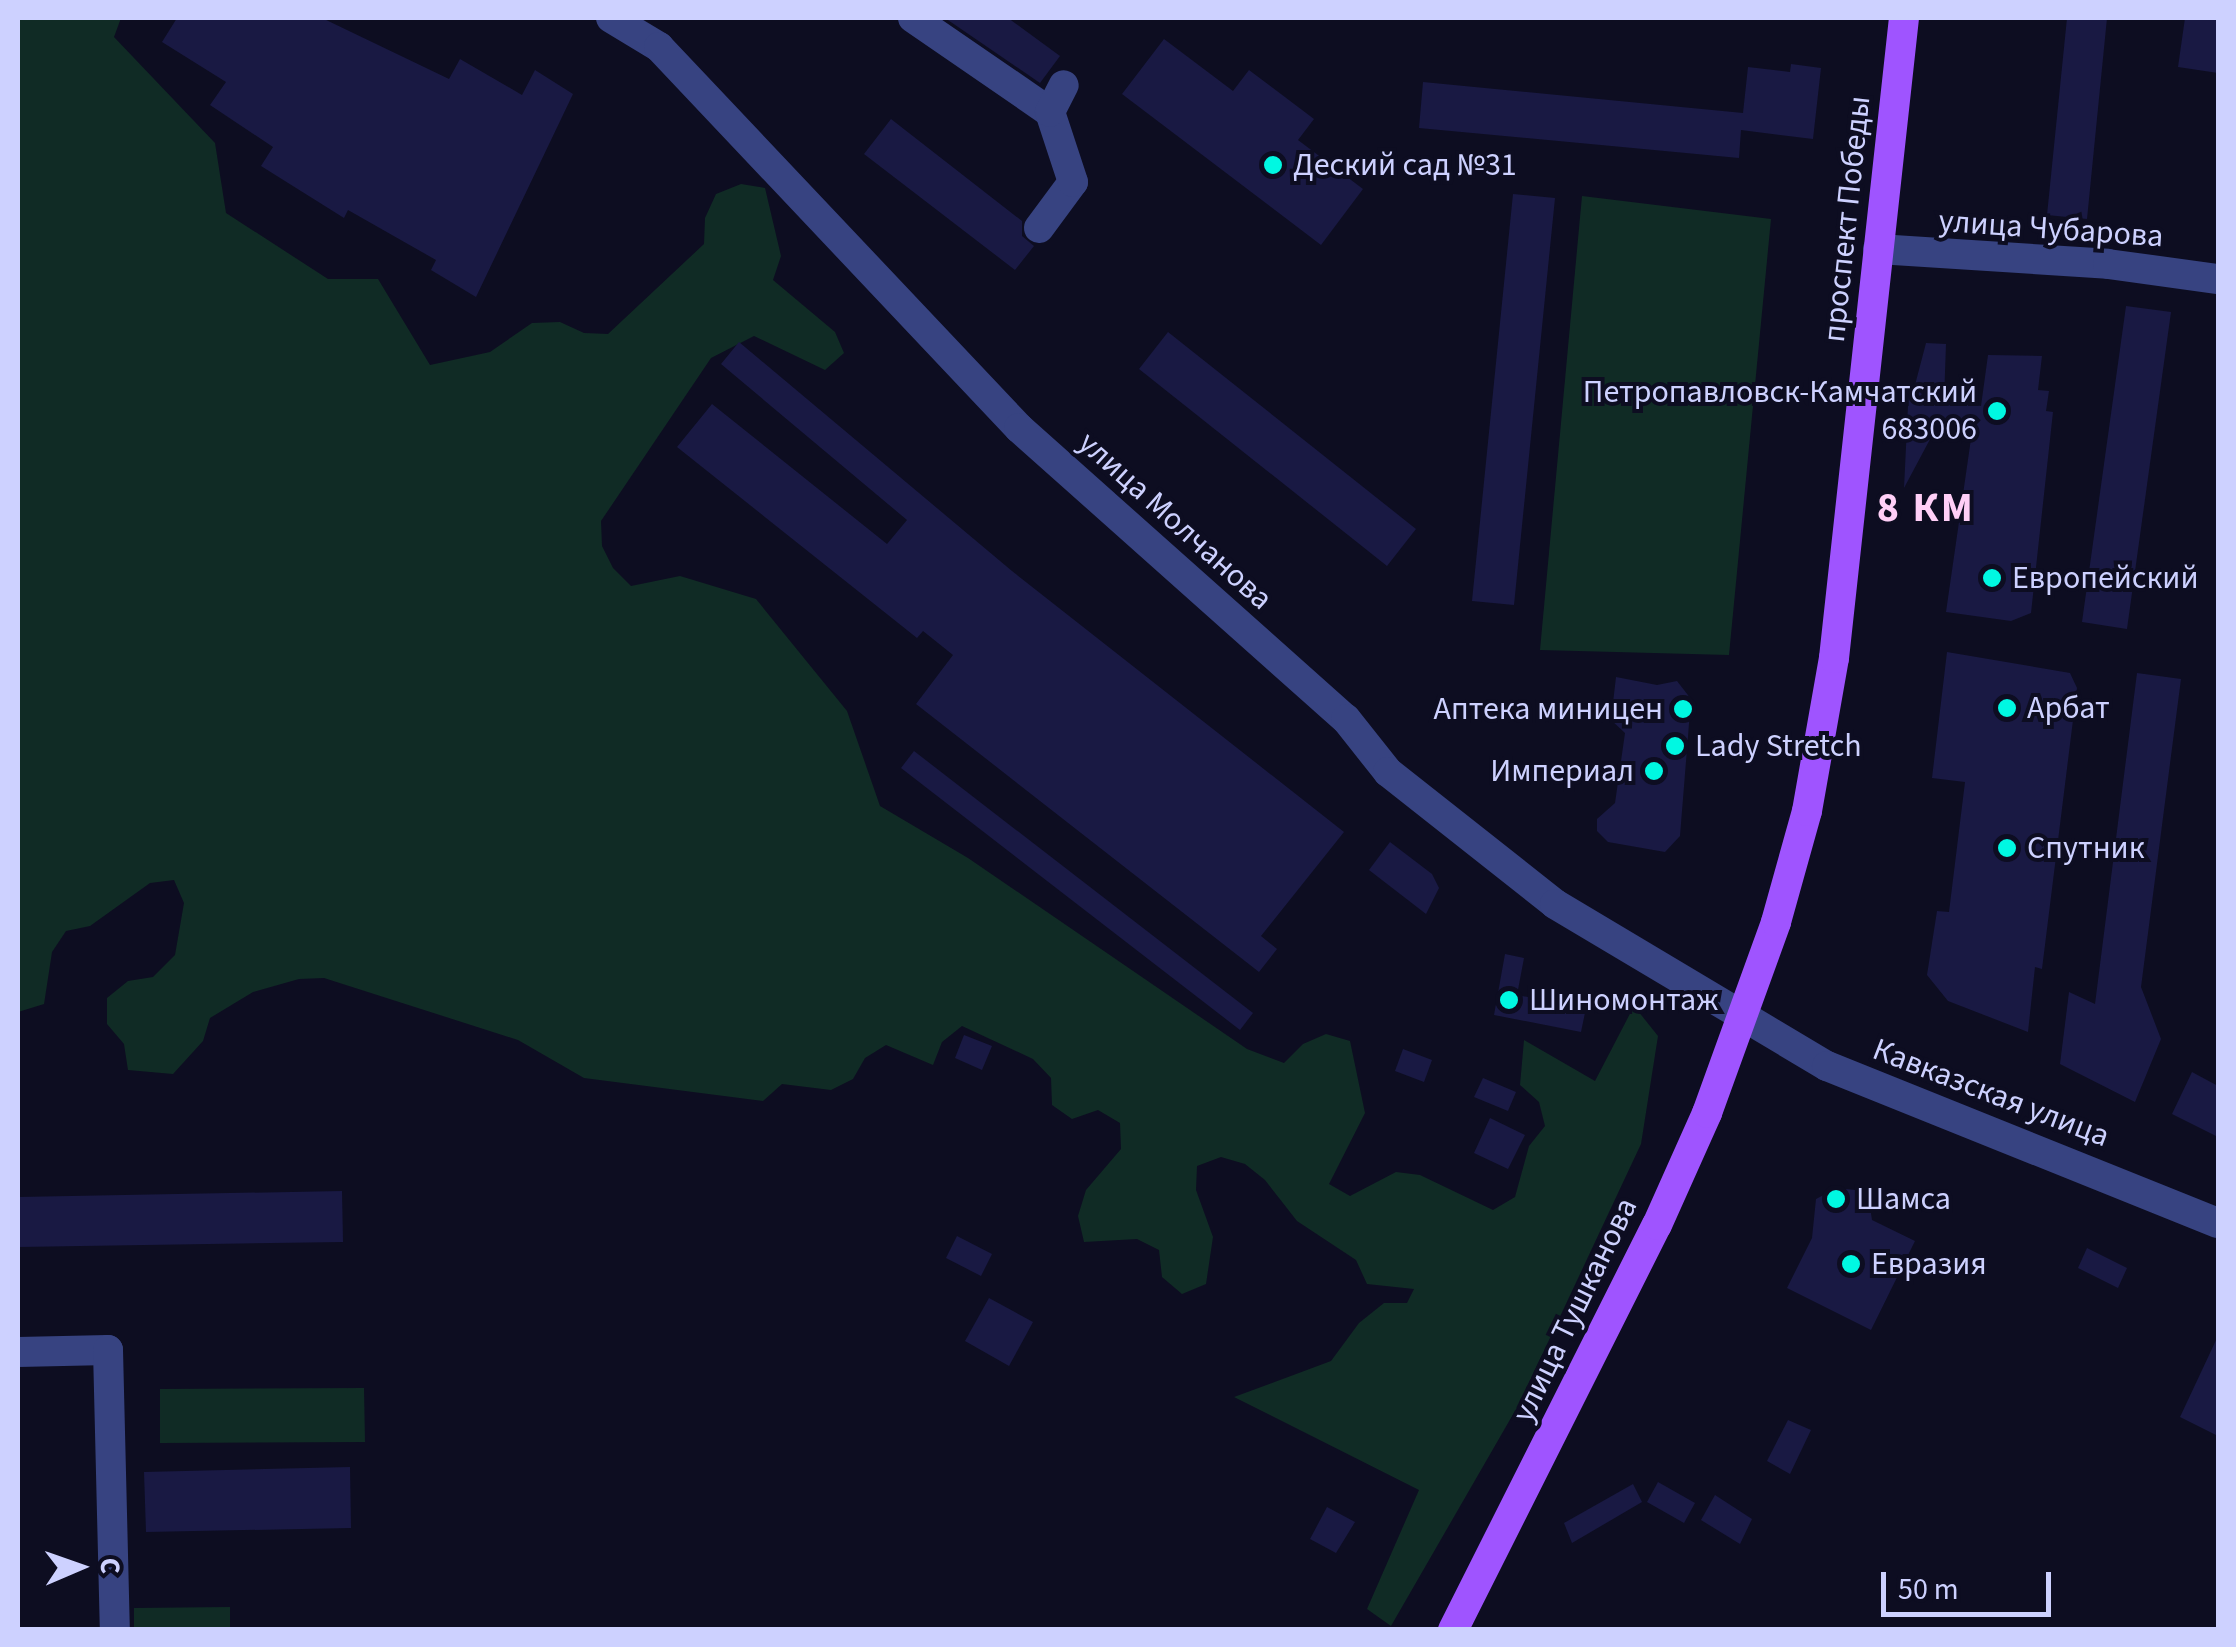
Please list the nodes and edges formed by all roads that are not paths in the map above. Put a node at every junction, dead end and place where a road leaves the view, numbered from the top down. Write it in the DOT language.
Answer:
graph roads {
  1 [pos="611,18"];
  2 [pos="913,18"];
  3 [pos="1904,18"];
  4 [pos="1039,228"];
  5 [pos="1878,250"];
  6 [pos="2218,279"];
  7 [pos="1745,1014"];
  8 [pos="2218,1223"];
  9 [pos="18,1352"];
  10 [pos="116,1630"];
  11 [pos="1453,1630"];
  1 -- 7 [label="street, улица Молчанова"];
  2 -- 4 [label="street"];
  3 -- 5 [label="main road, проспект Победы"];
  5 -- 6 [label="street, улица Чубарова"];
  5 -- 7 [label="main road, проспект Победы"];
  7 -- 8 [label="street, Кавказская улица"];
  7 -- 11 [label="main road, улица Тушканова"];
  9 -- 10 [label="street"];
}
